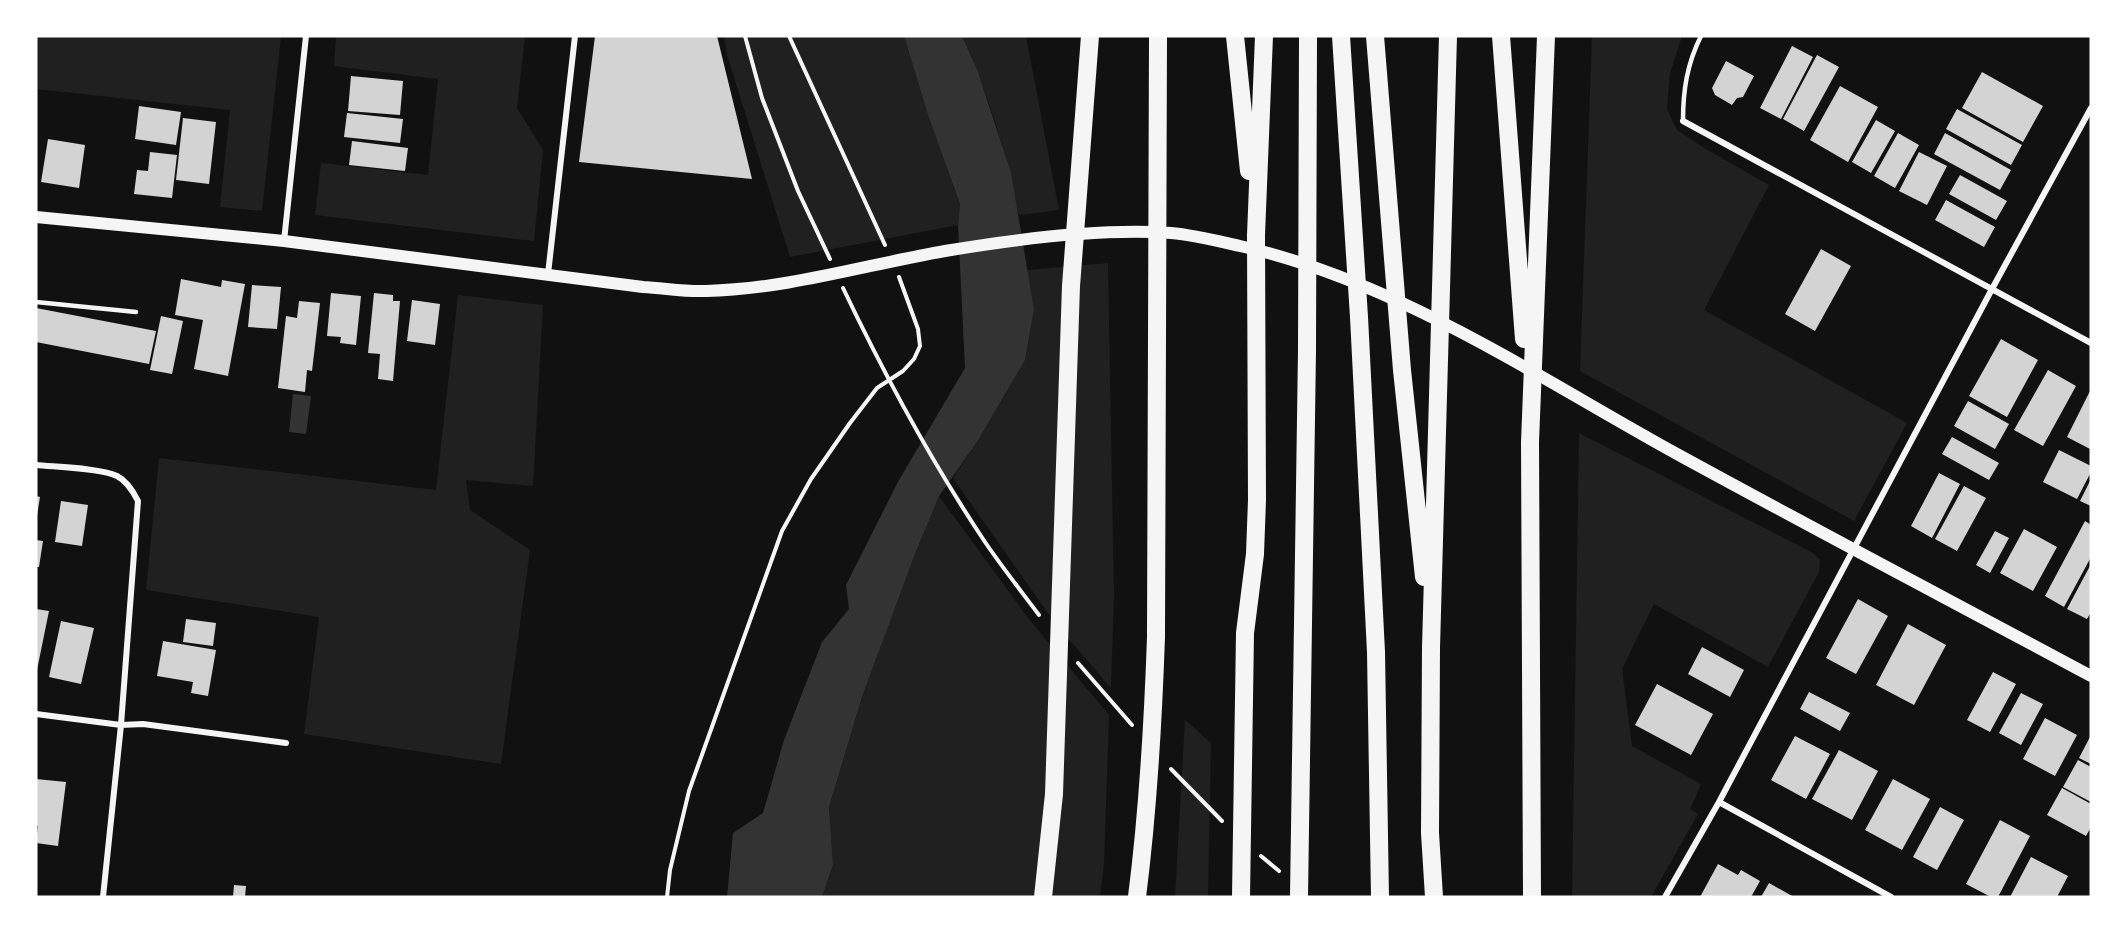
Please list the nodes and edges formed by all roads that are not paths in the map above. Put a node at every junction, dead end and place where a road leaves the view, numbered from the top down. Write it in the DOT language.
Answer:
graph roads {
  1 [pos="306,36"];
  2 [pos="575,36"];
  3 [pos="1090,36"];
  4 [pos="1158,36"];
  5 [pos="1235,36"];
  6 [pos="1264,36"];
  7 [pos="1308,36"];
  8 [pos="1341,36"];
  9 [pos="1376,36"];
  10 [pos="1448,36"];
  11 [pos="1501,36"];
  12 [pos="1546,36"];
  13 [pos="1701,36"];
  14 [pos="2091,108"];
  15 [pos="1683,121"];
  16 [pos="36,217"];
  17 [pos="1256,235"];
  18 [pos="284,241"];
  19 [pos="548,274"];
  20 [pos="1992,289"];
  21 [pos="36,302"];
  22 [pos="136,312"];
  23 [pos="2091,343"];
  24 [pos="1530,442"];
  25 [pos="36,465"];
  26 [pos="1854,548"];
  27 [pos="1431,648"];
  28 [pos="2091,676"];
  29 [pos="36,714"];
  30 [pos="121,725"];
  31 [pos="285,743"];
  32 [pos="1719,802"];
  33 [pos="103,897"];
  34 [pos="1043,897"];
  35 [pos="1137,897"];
  36 [pos="1241,897"];
  37 [pos="1299,897"];
  38 [pos="1380,897"];
  39 [pos="1434,897"];
  40 [pos="1532,897"];
  41 [pos="1665,897"];
  42 [pos="1891,897"];
  1 -- 18 [label="street"];
  2 -- 19 [label="street"];
  3 -- 34 [label="highway"];
  4 -- 35 [label="highway"];
  5 -- 17 [label="highway"];
  6 -- 17 [label="highway"];
  7 -- 37 [label="highway"];
  8 -- 38 [label="highway"];
  9 -- 27 [label="highway"];
  10 -- 27 [label="highway"];
  11 -- 24 [label="highway"];
  12 -- 24 [label="highway"];
  13 -- 15 [label="lane"];
  14 -- 20 [label="street"];
  15 -- 20 [label="street"];
  16 -- 18 [label="main road"];
  17 -- 36 [label="highway"];
  18 -- 19 [label="main road"];
  19 -- 26 [label="main road"];
  20 -- 23 [label="street"];
  20 -- 26 [label="street"];
  21 -- 22 [label="lane"];
  24 -- 40 [label="highway"];
  25 -- 30 [label="street"];
  26 -- 28 [label="main road"];
  26 -- 32 [label="street"];
  27 -- 39 [label="highway"];
  29 -- 30 [label="street"];
  30 -- 31 [label="street"];
  30 -- 33 [label="street"];
  32 -- 41 [label="street"];
  32 -- 42 [label="street"];
}
